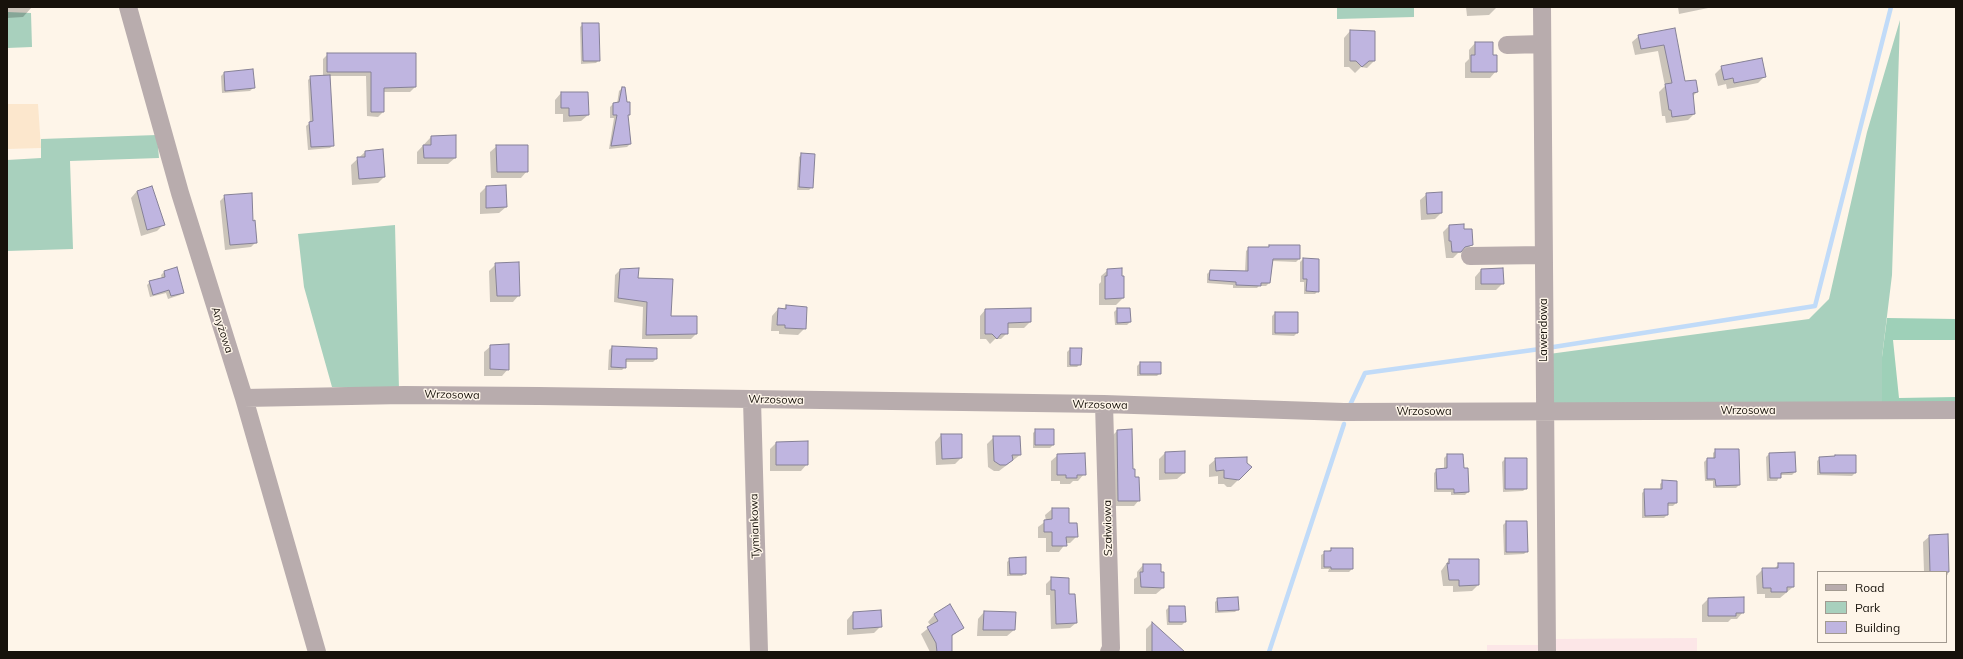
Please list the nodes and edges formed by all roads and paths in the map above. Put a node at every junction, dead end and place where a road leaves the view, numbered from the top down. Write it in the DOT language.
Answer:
graph roads {
  1 [pos="128,7"];
  2 [pos="1542,7"];
  3 [pos="1542,44"];
  4 [pos="1507,45"];
  5 [pos="1544,255"];
  6 [pos="1470,256"];
  7 [pos="244,398"];
  8 [pos="752,400"];
  9 [pos="1104,404"];
  10 [pos="1956,410"];
  11 [pos="1544,412"];
  12 [pos="317,652"];
  13 [pos="759,652"];
  14 [pos="1109,652"];
  15 [pos="1547,652"];
  1 -- 7 [label="street, Anyżowa"];
  2 -- 3 [label="street, Lawendowa"];
  3 -- 4 [label="street"];
  3 -- 5 [label="street, Lawendowa"];
  5 -- 6 [label="street"];
  5 -- 11 [label="street, Lawendowa"];
  7 -- 8 [label="street, Wrzosowa"];
  7 -- 12 [label="street, Anyżowa"];
  8 -- 9 [label="street, Wrzosowa"];
  8 -- 13 [label="street, Tymiankowa"];
  9 -- 11 [label="street, Wrzosowa"];
  9 -- 14 [label="street, Szałwiowa"];
  10 -- 11 [label="street, Wrzosowa"];
  11 -- 15 [label="street, Lawendowa"];
}
